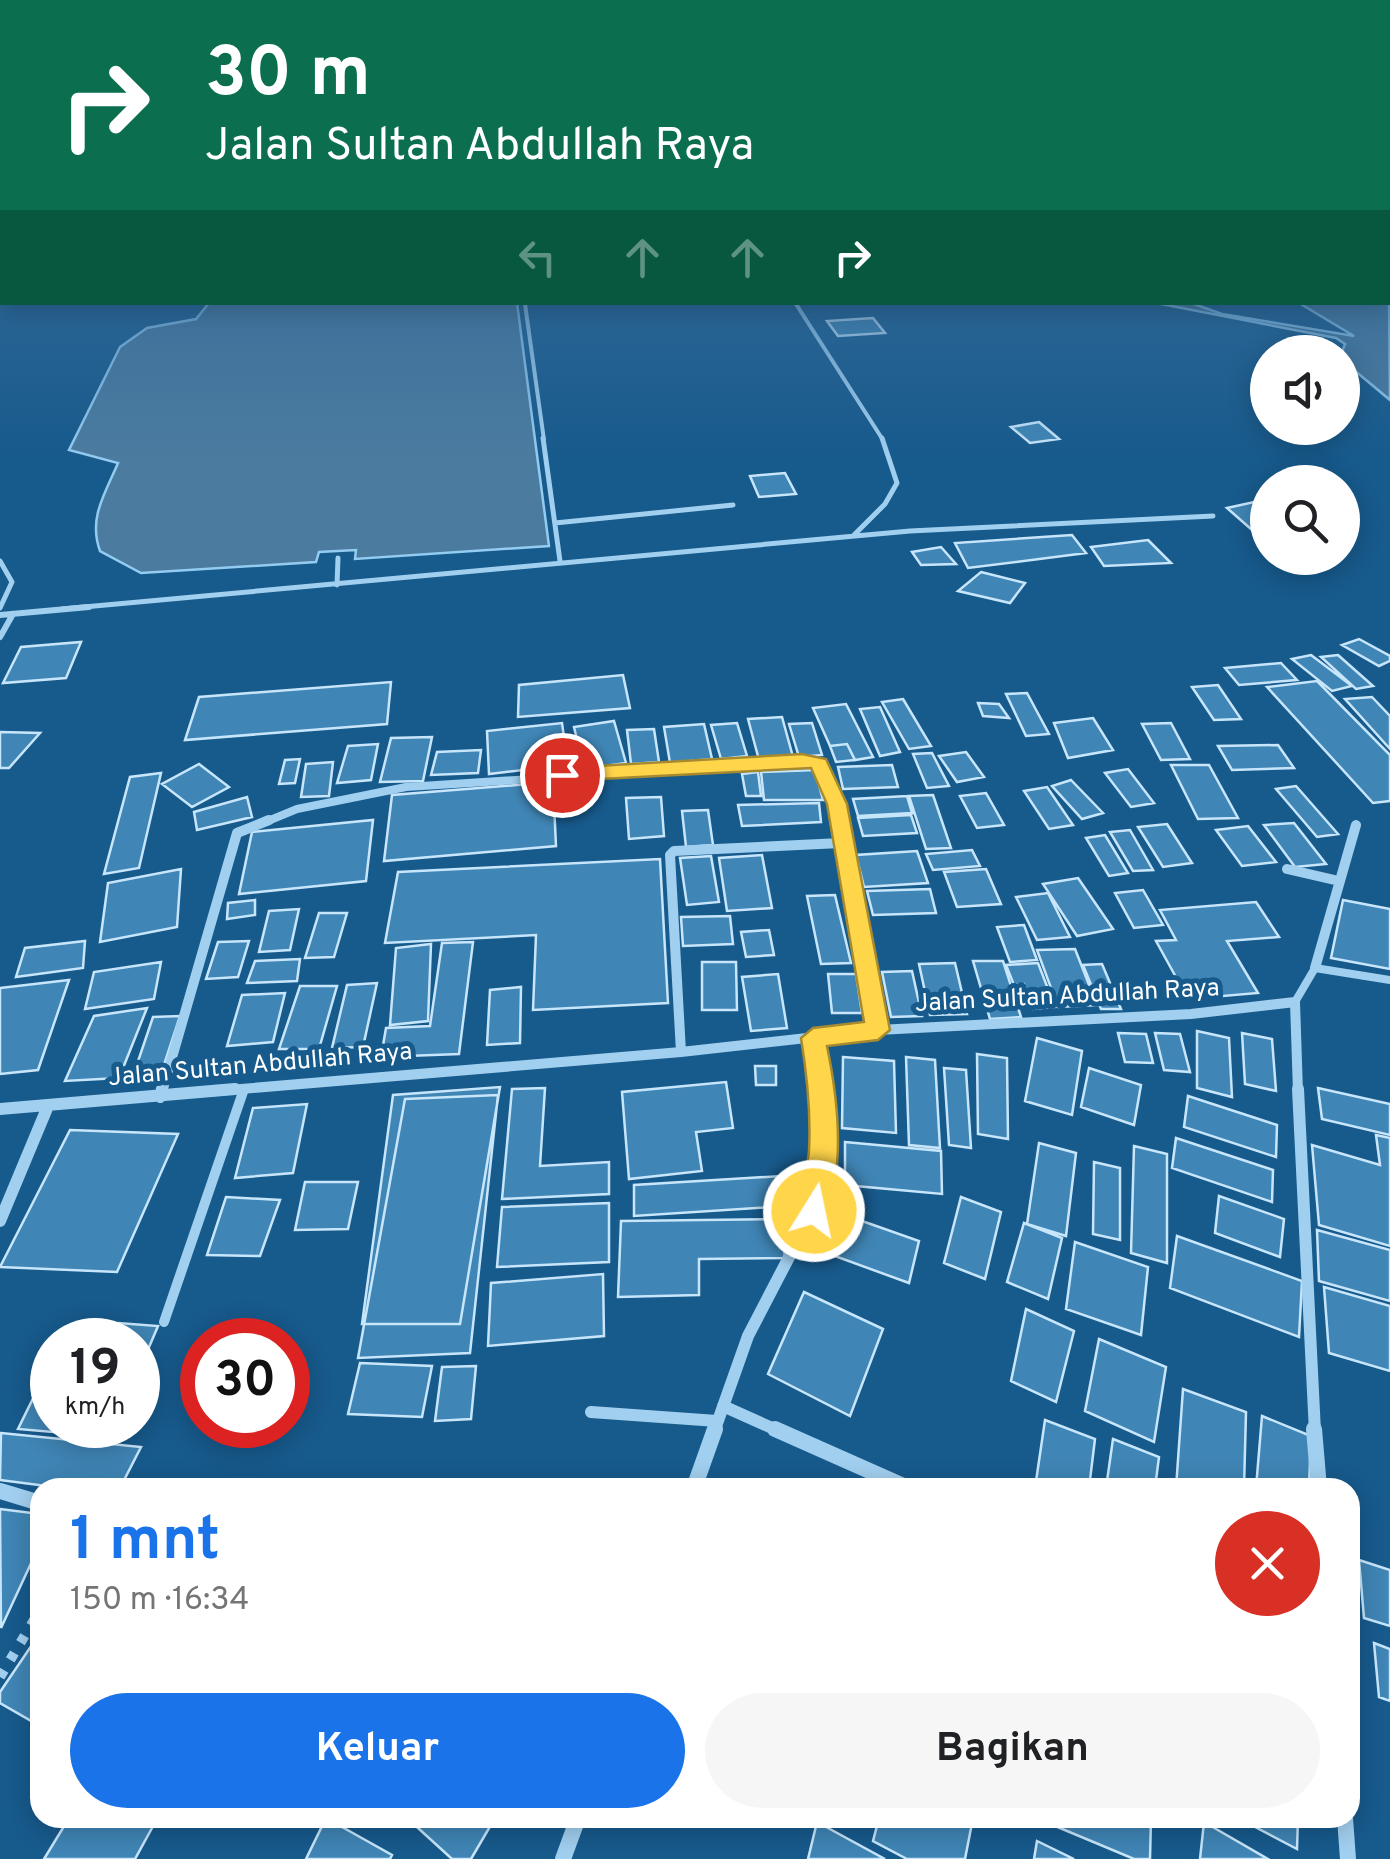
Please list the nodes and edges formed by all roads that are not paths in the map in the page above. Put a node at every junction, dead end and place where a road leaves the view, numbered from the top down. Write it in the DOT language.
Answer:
graph roads {
  1 [pos="525,305"];
  2 [pos="797,305"];
  3 [pos="734,505"];
  4 [pos="1213,516"];
  5 [pos="556,523"];
  6 [pos="853,536"];
  7 [pos="338,558"];
  8 [pos="0,561"];
  9 [pos="560,561"];
  10 [pos="337,585"];
  11 [pos="0,612"];
  12 [pos="12,614"];
  13 [pos="0,637"];
  14 [pos="1356,826"];
  15 [pos="841,843"];
  16 [pos="1287,870"];
  17 [pos="1339,881"];
  18 [pos="1315,968"];
  19 [pos="1390,980"];
  20 [pos="1295,1002"];
  21 [pos="878,1030"];
  22 [pos="813,1038"];
  23 [pos="682,1052"];
  24 [pos="244,1089"];
  25 [pos="160,1097"];
  26 [pos="48,1106"];
  27 [pos="0,1109"];
  28 [pos="0,1222"];
  29 [pos="164,1322"];
  30 [pos="591,1412"];
  31 [pos="720,1414"];
  32 [pos="698,1478"];
  33 [pos="883,1478"];
  34 [pos="1318,1478"];
  35 [pos="0,1491"];
  36 [pos="30,1499"];
  37 [pos="574,1828"];
  38 [pos="1346,1828"];
  39 [pos="563,1859"];
  40 [pos="1348,1859"];
  1 -- 5 [label="lane"];
  2 -- 6 [label="lane"];
  3 -- 5 [label="lane"];
  4 -- 6 [label="lane"];
  5 -- 9 [label="lane"];
  6 -- 9 [label="lane"];
  7 -- 10 [label="lane"];
  8 -- 11 [label="lane"];
  9 -- 10 [label="lane"];
  10 -- 12 [label="lane"];
  11 -- 12 [label="lane"];
  12 -- 13 [label="lane"];
  14 -- 17 [label="street"];
  15 -- 21 [label="street"];
  15 -- 23 [label="street"];
  15 -- 25 [label="street"];
  16 -- 17 [label="street"];
  17 -- 18 [label="street"];
  18 -- 19 [label="lane"];
  18 -- 20 [label="lane"];
  20 -- 21 [label="street, Jalan Sultan Abdullah Raya"];
  20 -- 34 [label="street"];
  21 -- 22 [label="street, Jalan Sultan Abdullah Raya"];
  22 -- 23 [label="street, Jalan Sultan Abdullah Raya"];
  22 -- 31 [label="street"];
  23 -- 24 [label="street, Jalan Sultan Abdullah Raya"];
  24 -- 25 [label="street, Jalan Sultan Abdullah Raya"];
  24 -- 29 [label="lane"];
  25 -- 26 [label="street, Jalan Sultan Abdullah Raya"];
  26 -- 27 [label="street, Jalan Sultan Abdullah Raya"];
  26 -- 28 [label="street"];
  30 -- 31 [label="street"];
  31 -- 32 [label="street"];
  31 -- 33 [label="street"];
  35 -- 36 [label="street"];
  37 -- 39 [label="street"];
  38 -- 40 [label="street"];
}
